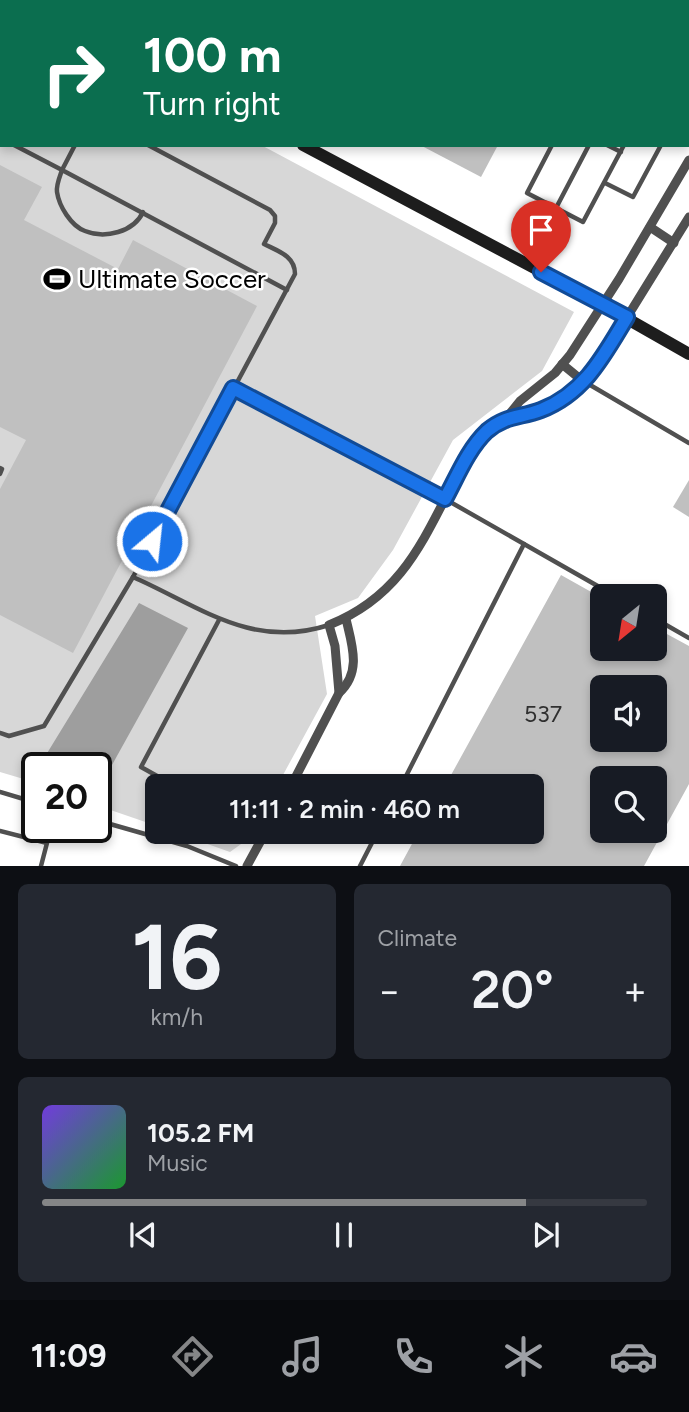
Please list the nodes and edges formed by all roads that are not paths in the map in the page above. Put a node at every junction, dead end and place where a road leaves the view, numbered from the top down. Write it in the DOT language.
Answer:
graph roads {
  1 [pos="18,147"];
  2 [pos="74,147"];
  3 [pos="153,147"];
  4 [pos="307,147"];
  5 [pos="551,147"];
  6 [pos="588,147"];
  7 [pos="611,147"];
  8 [pos="623,147"];
  9 [pos="660,147"];
  10 [pos="621,152"];
  11 [pos="689,160"];
  12 [pos="62,170"];
  13 [pos="604,183"];
  14 [pos="556,208"];
  15 [pos="143,212"];
  16 [pos="689,217"];
  17 [pos="650,227"];
  18 [pos="674,243"];
  19 [pos="287,290"];
  20 [pos="603,305"];
  21 [pos="627,317"];
  22 [pos="689,354"];
  23 [pos="562,364"];
  24 [pos="584,382"];
  25 [pos="233,388"];
  26 [pos="507,417"];
  27 [pos="689,443"];
  28 [pos="0,468"];
  29 [pos="0,474"];
  30 [pos="445,499"];
  31 [pos="524,544"];
  32 [pos="133,577"];
  33 [pos="594,584"];
  34 [pos="346,619"];
  35 [pos="219,620"];
  36 [pos="329,625"];
  37 [pos="667,625"];
  38 [pos="689,638"];
  39 [pos="339,692"];
  40 [pos="0,733"];
  41 [pos="154,774"];
  42 [pos="297,774"];
  43 [pos="407,774"];
  44 [pos="0,792"];
  45 [pos="21,798"];
  46 [pos="112,825"];
  47 [pos="0,831"];
  48 [pos="257,844"];
  49 [pos="371,844"];
  50 [pos="41,866"];
  51 [pos="236,866"];
  52 [pos="247,866"];
  53 [pos="360,866"];
  1 -- 12 [label="lane"];
  2 -- 12 [label="lane"];
  3 -- 19 [label="lane"];
  4 -- 20 [label="street"];
  5 -- 14 [label="lane"];
  6 -- 14 [label="lane"];
  7 -- 10 [label="lane"];
  8 -- 10 [label="lane"];
  9 -- 13 [label="lane"];
  10 -- 13 [label="lane"];
  11 -- 17 [label="street"];
  12 -- 15 [label="lane"];
  12 -- 15 [label="lane"];
  13 -- 14 [label="lane"];
  15 -- 19 [label="lane"];
  16 -- 18 [label="street"];
  17 -- 18 [label="street"];
  17 -- 20 [label="street"];
  18 -- 21 [label="street"];
  19 -- 25 [label="lane"];
  20 -- 21 [label="street"];
  20 -- 23 [label="street"];
  21 -- 22 [label="street"];
  21 -- 24 [label="street"];
  23 -- 24 [label="street"];
  23 -- 26 [label="street"];
  24 -- 26 [label="street"];
  24 -- 27 [label="lane"];
  25 -- 30 [label="lane"];
  25 -- 32 [label="lane"];
  26 -- 30 [label="street"];
  28 -- 29 [label="lane"];
  30 -- 31 [label="lane"];
  30 -- 34 [label="street"];
  31 -- 33 [label="lane"];
  31 -- 43 [label="lane"];
  32 -- 35 [label="lane"];
  32 -- 40 [label="lane"];
  34 -- 36 [label="street"];
  34 -- 39 [label="street"];
  35 -- 36 [label="lane"];
  35 -- 41 [label="lane"];
  36 -- 39 [label="street"];
  37 -- 38 [label="lane"];
  39 -- 42 [label="street"];
  44 -- 45 [label="lane"];
  46 -- 51 [label="lane"];
  47 -- 50 [label="lane"];
  48 -- 52 [label="street"];
  49 -- 53 [label="lane"];
}
